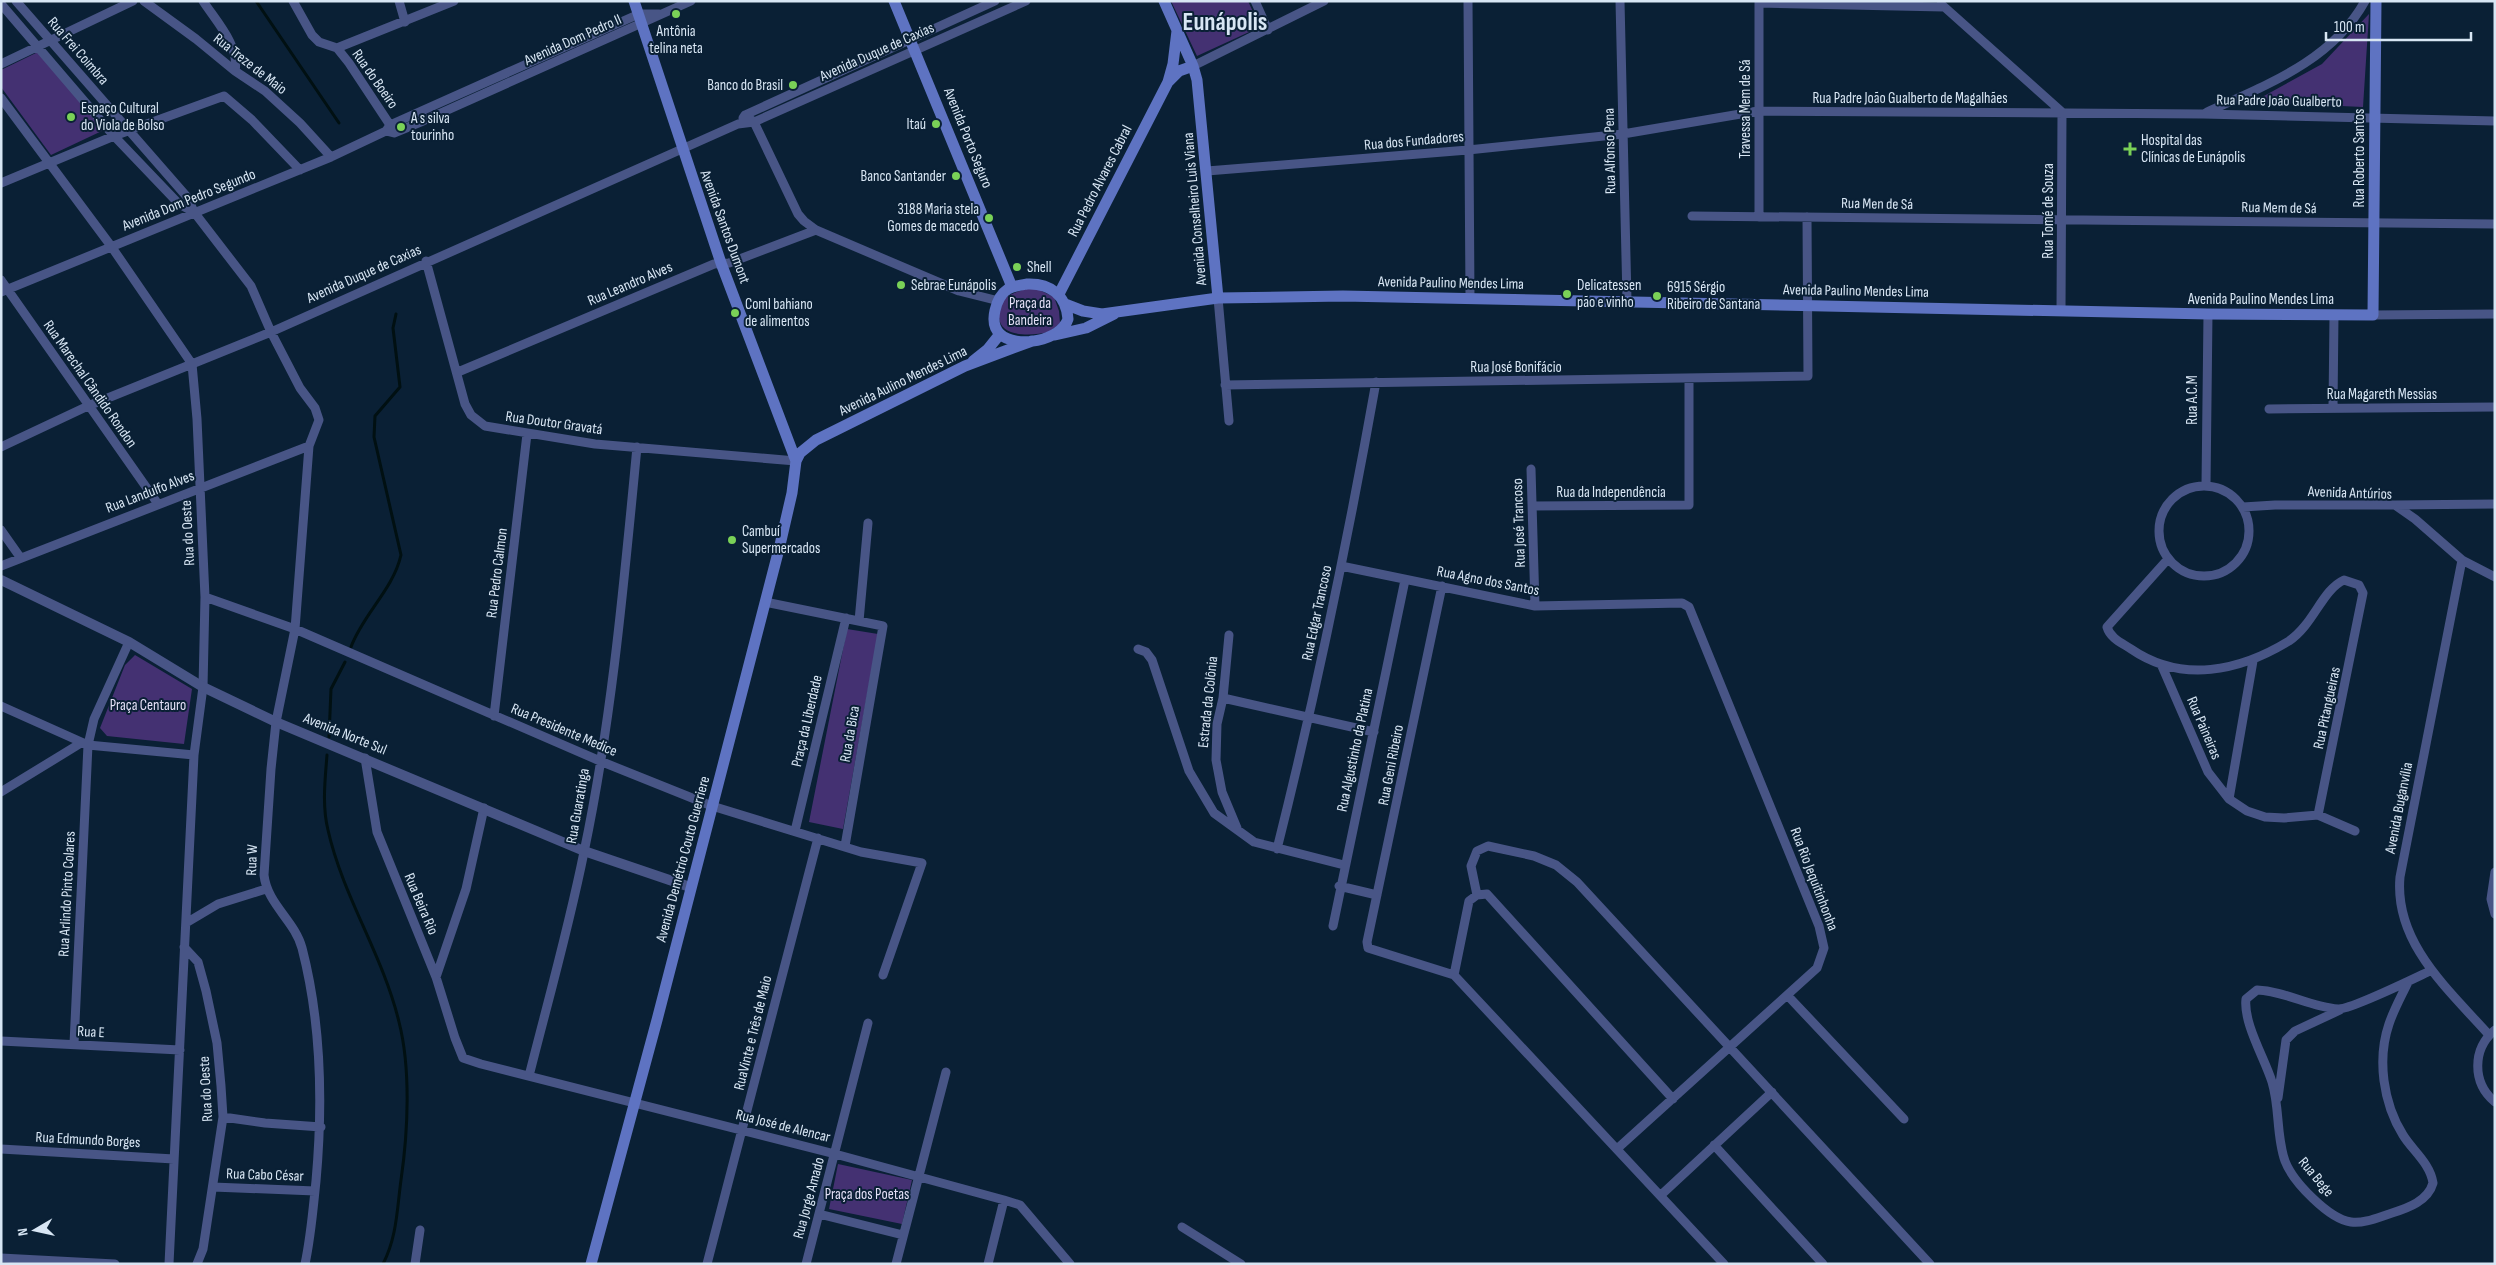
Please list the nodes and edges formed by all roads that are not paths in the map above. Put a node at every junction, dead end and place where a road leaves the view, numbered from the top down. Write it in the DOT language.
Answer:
graph roads {
  1 [pos="16,1"];
  2 [pos="133,1"];
  3 [pos="144,1"];
  4 [pos="203,1"];
  5 [pos="293,1"];
  6 [pos="399,1"];
  7 [pos="454,1"];
  8 [pos="634,1"];
  9 [pos="691,1"];
  10 [pos="894,1"];
  11 [pos="995,1"];
  12 [pos="1026,1"];
  13 [pos="1164,1"];
  14 [pos="1255,1"];
  15 [pos="1324,1"];
  16 [pos="1468,1"];
  17 [pos="1620,1"];
  18 [pos="2365,1"];
  19 [pos="2376,1"];
  20 [pos="1759,2"];
  21 [pos="1,4"];
  22 [pos="1941,4"];
  23 [pos="640,20"];
  24 [pos="405,22"];
  25 [pos="1268,30"];
  26 [pos="1176,31"];
  27 [pos="910,38"];
  28 [pos="51,41"];
  29 [pos="570,46"];
  30 [pos="39,47"];
  31 [pos="337,48"];
  32 [pos="915,50"];
  33 [pos="574,55"];
  34 [pos="1,64"];
  35 [pos="1193,66"];
  36 [pos="234,71"];
  37 [pos="492,79"];
  38 [pos="1168,82"];
  39 [pos="496,89"];
  40 [pos="1,98"];
  41 [pos="1758,112"];
  42 [pos="2062,112"];
  43 [pos="2203,114"];
  44 [pos="745,115"];
  45 [pos="2374,117"];
  46 [pos="2495,121"];
  47 [pos="754,122"];
  48 [pos="738,124"];
  49 [pos="128,130"];
  50 [pos="390,130"];
  51 [pos="1623,134"];
  52 [pos="114,136"];
  53 [pos="682,149"];
  54 [pos="1468,150"];
  55 [pos="331,157"];
  56 [pos="49,163"];
  57 [pos="300,170"];
  58 [pos="1207,171"];
  59 [pos="1,183"];
  60 [pos="194,212"];
  61 [pos="1692,216"];
  62 [pos="1759,217"];
  63 [pos="1807,217"];
  64 [pos="2062,220"];
  65 [pos="2374,223"];
  66 [pos="2495,224"];
  67 [pos="816,230"];
  68 [pos="111,246"];
  69 [pos="426,261"];
  70 [pos="721,263"];
  71 [pos="1,280"];
  72 [pos="1012,287"];
  73 [pos="4,291"];
  74 [pos="1218,298"];
  75 [pos="1470,298"];
  76 [pos="1062,299"];
  77 [pos="999,300"];
  78 [pos="1627,300"];
  79 [pos="1808,306"];
  80 [pos="2061,310"];
  81 [pos="1116,313"];
  82 [pos="2208,314"];
  83 [pos="2495,314"];
  84 [pos="2334,315"];
  85 [pos="2373,315"];
  86 [pos="271,332"];
  87 [pos="1000,334"];
  88 [pos="1053,336"];
  89 [pos="1032,341"];
  90 [pos="192,364"];
  91 [pos="965,366"];
  92 [pos="458,372"];
  93 [pos="1689,379"];
  94 [pos="1376,382"];
  95 [pos="1225,385"];
  96 [pos="88,406"];
  97 [pos="2334,407"];
  98 [pos="2495,407"];
  99 [pos="2269,410"];
  100 [pos="1229,421"];
  101 [pos="526,434"];
  102 [pos="1,446"];
  103 [pos="309,446"];
  104 [pos="638,447"];
  105 [pos="796,461"];
  106 [pos="1530,468"];
  107 [pos="2206,486"];
  108 [pos="200,487"];
  109 [pos="158,504"];
  110 [pos="2492,505"];
  111 [pos="1532,506"];
  112 [pos="2395,506"];
  113 [pos="2243,507"];
  114 [pos="868,523"];
  115 [pos="1,530"];
  116 [pos="20,557"];
  117 [pos="2168,559"];
  118 [pos="2462,560"];
  119 [pos="1,566"];
  120 [pos="1341,566"];
  121 [pos="2495,577"];
  122 [pos="1,580"];
  123 [pos="1405,580"];
  124 [pos="1442,586"];
  125 [pos="205,597"];
  126 [pos="766,602"];
  127 [pos="1535,606"];
  128 [pos="1689,607"];
  129 [pos="846,618"];
  130 [pos="859,621"];
  131 [pos="295,629"];
  132 [pos="1228,635"];
  133 [pos="129,642"];
  134 [pos="1138,650"];
  135 [pos="2253,661"];
  136 [pos="2161,664"];
  137 [pos="203,687"];
  138 [pos="1222,698"];
  139 [pos="1,706"];
  140 [pos="494,716"];
  141 [pos="1310,718"];
  142 [pos="276,722"];
  143 [pos="1374,732"];
  144 [pos="84,744"];
  145 [pos="194,755"];
  146 [pos="365,758"];
  147 [pos="600,761"];
  148 [pos="1,792"];
  149 [pos="2229,799"];
  150 [pos="712,806"];
  151 [pos="484,808"];
  152 [pos="2318,815"];
  153 [pos="1237,828"];
  154 [pos="795,831"];
  155 [pos="2355,831"];
  156 [pos="818,838"];
  157 [pos="844,846"];
  158 [pos="1277,848"];
  159 [pos="584,851"];
  160 [pos="1344,865"];
  161 [pos="2495,872"];
  162 [pos="1339,886"];
  163 [pos="690,887"];
  164 [pos="266,888"];
  165 [pos="1477,894"];
  166 [pos="1377,895"];
  167 [pos="2495,914"];
  168 [pos="186,923"];
  169 [pos="1332,926"];
  170 [pos="184,947"];
  171 [pos="2430,971"];
  172 [pos="883,975"];
  173 [pos="1454,975"];
  174 [pos="436,977"];
  175 [pos="2408,982"];
  176 [pos="1788,996"];
  177 [pos="2341,1010"];
  178 [pos="868,1023"];
  179 [pos="2492,1033"];
  180 [pos="1,1041"];
  181 [pos="74,1044"];
  182 [pos="1732,1047"];
  183 [pos="180,1050"];
  184 [pos="463,1058"];
  185 [pos="946,1072"];
  186 [pos="529,1076"];
  187 [pos="1772,1092"];
  188 [pos="1674,1099"];
  189 [pos="2278,1102"];
  190 [pos="2495,1102"];
  191 [pos="635,1103"];
  192 [pos="223,1117"];
  193 [pos="1904,1119"];
  194 [pos="321,1127"];
  195 [pos="744,1130"];
  196 [pos="1714,1145"];
  197 [pos="1618,1148"];
  198 [pos="1,1149"];
  199 [pos="834,1154"];
  200 [pos="174,1159"];
  201 [pos="919,1178"];
  202 [pos="214,1187"];
  203 [pos="315,1191"];
  204 [pos="1661,1195"];
  205 [pos="1004,1200"];
  206 [pos="819,1214"];
  207 [pos="1182,1227"];
  208 [pos="420,1230"];
  209 [pos="903,1234"];
  210 [pos="1,1258"];
  211 [pos="115,1264"];
  212 [pos="169,1264"];
  213 [pos="197,1264"];
  214 [pos="305,1264"];
  215 [pos="415,1264"];
  216 [pos="591,1264"];
  217 [pos="707,1264"];
  218 [pos="806,1264"];
  219 [pos="896,1264"];
  220 [pos="988,1264"];
  221 [pos="1070,1264"];
  222 [pos="1241,1264"];
  223 [pos="1724,1264"];
  224 [pos="1823,1264"];
  225 [pos="1930,1264"];
  1 -- 28 [label="street, Rua Frei Coimbra"];
  2 -- 28 [label="street"];
  3 -- 36 [label="street, Rua Treze de Maio"];
  4 -- 36 [label="street"];
  5 -- 31 [label="street, Rua do Boeiro"];
  6 -- 24 [label="street"];
  7 -- 24 [label="street"];
  8 -- 23 [label="main road, Avenida Santos Dumont"];
  9 -- 23 [label="street, Avenida Dom Pedro II"];
  10 -- 27 [label="main road, Avenida Porto Seguro"];
  11 -- 27 [label="street, Avenida Duque de Caxias"];
  12 -- 32 [label="street, Avenida Duque de Caxias"];
  13 -- 26 [label="main road, Avenida Conselheiro Luis Viana"];
  14 -- 25 [label="street"];
  15 -- 25 [label="street"];
  16 -- 54 [label="street"];
  17 -- 51 [label="street, Rua Alfonso Pena"];
  18 -- 43 [label="street"];
  19 -- 45 [label="main road, Rua Roberto Santos"];
  20 -- 22 [label="street"];
  20 -- 41 [label="street, Travessa Mem de Sá"];
  21 -- 30 [label="street, Rua Frei Coimbra"];
  22 -- 42 [label="street"];
  23 -- 29 [label="street, Avenida Dom Pedro II"];
  23 -- 33 [label="street, Avenida Dom Pedro II"];
  23 -- 53 [label="main road, Avenida Santos Dumont"];
  24 -- 31 [label="street"];
  25 -- 35 [label="street"];
  26 -- 35 [label="main road, Avenida Conselheiro Luis Viana"];
  26 -- 38 [label="main road, Rua Pedro Alvares Cabral"];
  27 -- 32 [label="main road, Avenida Porto Seguro"];
  27 -- 44 [label="street, Avenida Duque de Caxias"];
  28 -- 30 [label="street"];
  28 -- 49 [label="street, Rua Frei Coimbra"];
  29 -- 33 [label="street"];
  29 -- 37 [label="street, Avenida Dom Pedro II"];
  30 -- 34 [label="street"];
  30 -- 52 [label="street, Rua Frei Coimbra"];
  31 -- 50 [label="street, Rua do Boeiro"];
  32 -- 47 [label="street, Avenida Duque de Caxias"];
  32 -- 72 [label="main road, Avenida Porto Seguro"];
  33 -- 39 [label="street, Avenida Dom Pedro II"];
  35 -- 38 [label="main road, Rua Pedro Alvares Cabral"];
  35 -- 58 [label="main road, Avenida Conselheiro Luis Viana"];
  36 -- 55 [label="street, Rua Treze de Maio"];
  37 -- 39 [label="street"];
  37 -- 50 [label="street, Avenida Dom Pedro II"];
  38 -- 76 [label="main road, Rua Pedro Alvares Cabral"];
  39 -- 50 [label="street, Avenida Dom Pedro II"];
  40 -- 56 [label="street, Rua do Oeste"];
  41 -- 42 [label="street, Rua Padre João Gualberto de Magalhães"];
  41 -- 51 [label="street, Rua Padre João Gualberto de Magalhães"];
  41 -- 62 [label="street, Travessa Mem de Sá"];
  42 -- 43 [label="street, Rua Padre João Gualberto"];
  42 -- 64 [label="street, Rua Tomé de Souza"];
  43 -- 45 [label="street, Rua Padre João Gualberto"];
  44 -- 47 [label="street"];
  44 -- 48 [label="street, Avenida Duque de Caxias"];
  45 -- 46 [label="street, Rua Padre João Gualberto"];
  45 -- 65 [label="main road, Rua Roberto Santos"];
  47 -- 48 [label="street, Avenida Duque de Caxias"];
  47 -- 67 [label="street"];
  48 -- 53 [label="street, Avenida Duque de Caxias"];
  49 -- 52 [label="street"];
  49 -- 57 [label="street"];
  49 -- 60 [label="street, Rua Frei Coimbra"];
  50 -- 55 [label="street, Avenida Dom Pedro Segundo"];
  51 -- 54 [label="street, Rua dos Fundadores"];
  51 -- 78 [label="street, Rua Alfonso Pena"];
  52 -- 56 [label="street"];
  52 -- 60 [label="street, Rua Frei Coimbra"];
  53 -- 69 [label="street, Avenida Duque de Caxias"];
  53 -- 70 [label="main road, Avenida Santos Dumont"];
  54 -- 58 [label="street, Rua dos Fundadores"];
  54 -- 75 [label="street"];
  55 -- 57 [label="street, Avenida Dom Pedro Segundo"];
  56 -- 59 [label="street"];
  56 -- 68 [label="street, Rua do Oeste"];
  57 -- 60 [label="street, Avenida Dom Pedro Segundo"];
  58 -- 74 [label="main road, Avenida Conselheiro Luis Viana"];
  60 -- 68 [label="street, Avenida Dom Pedro Segundo"];
  60 -- 86 [label="street, Rua Frei Coimbra"];
  61 -- 62 [label="street, Rua Men de Sá"];
  62 -- 63 [label="street, Rua Men de Sá"];
  63 -- 64 [label="street, Rua Men de Sá"];
  63 -- 79 [label="street"];
  64 -- 65 [label="street, Rua Mem de Sá"];
  64 -- 80 [label="street, Rua Tomé de Souza"];
  65 -- 66 [label="street, Rua Mem de Sá"];
  65 -- 85 [label="main road, Rua Roberto Santos"];
  67 -- 70 [label="street, Rua Leandro Alves"];
  67 -- 77 [label="street"];
  68 -- 73 [label="street, Avenida Dom Pedro Segundo"];
  68 -- 90 [label="street, Rua do Oeste"];
  69 -- 86 [label="street, Avenida Duque de Caxias"];
  69 -- 92 [label="street, Rua Doutor Gravatá"];
  70 -- 92 [label="street, Rua Leandro Alves"];
  70 -- 105 [label="main road, Avenida Santos Dumont"];
  71 -- 73 [label="street, Rua Marechal Cândido Rondon"];
  72 -- 76 [label="main road"];
  72 -- 77 [label="main road"];
  73 -- 96 [label="street, Rua Marechal Cândido Rondon"];
  74 -- 75 [label="main road, Avenida Paulino Mendes Lima"];
  74 -- 81 [label="main road"];
  74 -- 95 [label="street, Avenida Conselheiro Luis Viana"];
  75 -- 78 [label="main road, Avenida Paulino Mendes Lima"];
  76 -- 81 [label="main road"];
  76 -- 88 [label="main road"];
  77 -- 87 [label="main road"];
  78 -- 79 [label="main road, Avenida Paulino Mendes Lima"];
  79 -- 80 [label="main road, Avenida Paulino Mendes Lima"];
  79 -- 93 [label="street, Rua José Bonifácio"];
  80 -- 82 [label="main road, Avenida Paulino Mendes Lima"];
  81 -- 88 [label="main road"];
  82 -- 84 [label="main road, Avenida Paulino Mendes Lima"];
  82 -- 107 [label="street, Rua A.C.M"];
  83 -- 85 [label="street, Avenida Paulino Mendes Lima"];
  84 -- 85 [label="main road, Avenida Paulino Mendes Lima"];
  84 -- 97 [label="street"];
  86 -- 90 [label="street, Avenida Duque de Caxias"];
  86 -- 103 [label="street, Rua Frei Coimbra"];
  87 -- 89 [label="main road"];
  87 -- 91 [label="main road"];
  88 -- 89 [label="main road"];
  89 -- 91 [label="main road, Avenida Aulino Mendes Lima"];
  90 -- 96 [label="street, Avenida Duque de Caxias"];
  90 -- 108 [label="street, Rua do Oeste"];
  91 -- 105 [label="main road, Avenida Aulino Mendes Lima"];
  92 -- 101 [label="street, Rua Doutor Gravatá"];
  93 -- 94 [label="street, Rua José Bonifácio"];
  93 -- 111 [label="street, Rua da Independência"];
  94 -- 95 [label="street, Rua José Bonifácio"];
  94 -- 120 [label="street, Rua Edgar Trancoso"];
  95 -- 100 [label="street, Avenida Conselheiro Luis Viana"];
  96 -- 102 [label="street, Avenida Duque de Caxias"];
  96 -- 109 [label="street, Rua Marechal Cândido Rondon"];
  97 -- 98 [label="street, Rua Magareth Messias"];
  97 -- 99 [label="street, Rua Magareth Messias"];
  101 -- 104 [label="street, Rua Doutor Gravatá"];
  101 -- 140 [label="street, Rua Pedro Calmon"];
  103 -- 108 [label="street, Rua Landulfo Alves"];
  103 -- 131 [label="street, Rua W"];
  104 -- 105 [label="street, Rua Doutor Gravatá"];
  104 -- 147 [label="street, Rua Guaratinga"];
  105 -- 126 [label="main road, Avenida Demétrio Couto Guerriere"];
  106 -- 111 [label="street, Rua José Trancoso"];
  107 -- 113 [label="street"];
  107 -- 117 [label="street"];
  108 -- 109 [label="street, Rua Landulfo Alves"];
  108 -- 125 [label="street, Rua do Oeste"];
  109 -- 116 [label="street, Rua Landulfo Alves"];
  110 -- 112 [label="street"];
  111 -- 127 [label="street, Rua José Trancoso"];
  112 -- 113 [label="street, Avenida Antúrios"];
  112 -- 118 [label="street, Avenida Antúrios"];
  113 -- 117 [label="street"];
  114 -- 130 [label="street"];
  115 -- 116 [label="street"];
  116 -- 119 [label="street, Rua Landulfo Alves"];
  117 -- 136 [label="street"];
  118 -- 121 [label="street, Avenida Antúrios"];
  118 -- 171 [label="street, Avenida Buganvília"];
  120 -- 123 [label="street, Rua Agno dos Santos"];
  120 -- 141 [label="street, Rua Edgar Trancoso"];
  122 -- 133 [label="street, Avenida Norte Sul"];
  123 -- 124 [label="street, Rua Agno dos Santos"];
  123 -- 143 [label="street, Rua Algustinho da Platina"];
  124 -- 127 [label="street, Rua Agno dos Santos"];
  124 -- 166 [label="street, Rua Geni Ribeiro"];
  125 -- 131 [label="street, Rua Presidente Medice"];
  125 -- 137 [label="street, Rua do Oeste"];
  126 -- 129 [label="street"];
  126 -- 150 [label="main road, Avenida Demétrio Couto Guerriere"];
  127 -- 128 [label="street, Rua Agno dos Santos"];
  128 -- 176 [label="street, Rua Rio Jequitinhonha"];
  129 -- 130 [label="street"];
  129 -- 154 [label="street, Praça da Liberdade"];
  130 -- 157 [label="street, Rua da Bica"];
  131 -- 140 [label="street, Rua Presidente Medice"];
  131 -- 142 [label="street, Rua W"];
  132 -- 138 [label="street, Estrada da Colônia"];
  133 -- 137 [label="street, Avenida Norte Sul"];
  133 -- 144 [label="street, Rua Arlindo Pinto Colares"];
  134 -- 153 [label="street"];
  135 -- 136 [label="street"];
  135 -- 149 [label="street"];
  135 -- 152 [label="street, Rua Pitangueiras"];
  136 -- 149 [label="street, Rua Paineiras"];
  137 -- 142 [label="street, Avenida Norte Sul"];
  137 -- 145 [label="street, Rua do Oeste"];
  138 -- 141 [label="street"];
  138 -- 153 [label="street, Estrada da Colônia"];
  139 -- 144 [label="street"];
  140 -- 147 [label="street, Rua Presidente Medice"];
  141 -- 143 [label="street"];
  141 -- 158 [label="street, Rua Edgar Trancoso"];
  142 -- 146 [label="street, Avenida Norte Sul"];
  142 -- 164 [label="street, Rua W"];
  143 -- 160 [label="street, Rua Algustinho da Platina"];
  144 -- 145 [label="street"];
  144 -- 148 [label="street"];
  144 -- 181 [label="street, Rua Arlindo Pinto Colares"];
  145 -- 168 [label="street, Rua do Oeste"];
  146 -- 151 [label="street, Avenida Norte Sul"];
  146 -- 174 [label="street, Rua Beira Rio"];
  147 -- 150 [label="street, Rua Presidente Medice"];
  147 -- 159 [label="street, Rua Guaratinga"];
  149 -- 152 [label="street"];
  150 -- 154 [label="street, Rua Presidente Medice"];
  150 -- 163 [label="main road, Avenida Demétrio Couto Guerriere"];
  151 -- 159 [label="street, Avenida Norte Sul"];
  151 -- 174 [label="street"];
  152 -- 155 [label="street"];
  153 -- 158 [label="street"];
  154 -- 156 [label="street, Rua Presidente Medice"];
  156 -- 157 [label="street, Rua Presidente Medice"];
  156 -- 195 [label="street, RuaVinte e Três de Maio"];
  157 -- 172 [label="street, Rua Presidente Medice"];
  158 -- 160 [label="street"];
  159 -- 163 [label="street, Avenida Norte Sul"];
  159 -- 186 [label="street, Rua Guaratinga"];
  160 -- 162 [label="street, Rua Algustinho da Platina"];
  161 -- 167 [label="street"];
  162 -- 166 [label="street"];
  162 -- 169 [label="street, Rua Algustinho da Platina"];
  163 -- 191 [label="main road, Avenida Demétrio Couto Guerriere"];
  164 -- 168 [label="street"];
  164 -- 194 [label="street, Rua W"];
  165 -- 173 [label="street"];
  165 -- 182 [label="street"];
  165 -- 188 [label="street"];
  166 -- 173 [label="street, Rua Geni Ribeiro"];
  168 -- 170 [label="street, Rua do Oeste"];
  170 -- 183 [label="street, Rua do Oeste"];
  170 -- 192 [label="street, Rua do Oeste"];
  171 -- 175 [label="street"];
  171 -- 179 [label="street, Avenida Buganvília"];
  173 -- 197 [label="street"];
  174 -- 184 [label="street, Rua Beira Rio"];
  175 -- 177 [label="street"];
  175 -- 189 [label="street, Rua Bege"];
  176 -- 182 [label="street, Rua Rio Jequitinhonha"];
  176 -- 193 [label="street"];
  177 -- 189 [label="street"];
  177 -- 189 [label="street, Rua Bege"];
  178 -- 199 [label="street, Rua Jorge Amado"];
  179 -- 190 [label="street"];
  180 -- 181 [label="street, Rua E"];
  181 -- 183 [label="street, Rua E"];
  182 -- 187 [label="street"];
  182 -- 188 [label="street, Rua Rio Jequitinhonha"];
  183 -- 200 [label="street, Rua do Oeste"];
  184 -- 186 [label="street, Rua José de Alencar"];
  185 -- 201 [label="street"];
  186 -- 191 [label="street, Rua José de Alencar"];
  187 -- 196 [label="street"];
  187 -- 225 [label="street"];
  188 -- 197 [label="street, Rua Rio Jequitinhonha"];
  191 -- 195 [label="street, Rua José de Alencar"];
  191 -- 216 [label="main road, Avenida Demétrio Couto Guerriere"];
  192 -- 194 [label="street"];
  192 -- 202 [label="street, Rua do Oeste"];
  194 -- 203 [label="street, Rua W"];
  195 -- 199 [label="street, Rua José de Alencar"];
  195 -- 217 [label="street, RuaVinte e Três de Maio"];
  196 -- 204 [label="street"];
  196 -- 224 [label="street"];
  197 -- 204 [label="street"];
  198 -- 200 [label="street, Rua Edmundo Borges"];
  199 -- 201 [label="street, Rua José de Alencar"];
  199 -- 206 [label="street, Rua Jorge Amado"];
  200 -- 212 [label="street, Rua do Oeste"];
  201 -- 205 [label="street, Rua José de Alencar"];
  201 -- 209 [label="street"];
  202 -- 203 [label="street, Rua Cabo César"];
  202 -- 213 [label="street, Rua do Oeste"];
  203 -- 214 [label="street, Rua W"];
  204 -- 223 [label="street"];
  205 -- 220 [label="street"];
  205 -- 221 [label="street, Rua José de Alencar"];
  206 -- 209 [label="street"];
  206 -- 218 [label="street, Rua Jorge Amado"];
  207 -- 222 [label="street"];
  208 -- 215 [label="street"];
  209 -- 219 [label="street"];
  210 -- 211 [label="street"];
}
